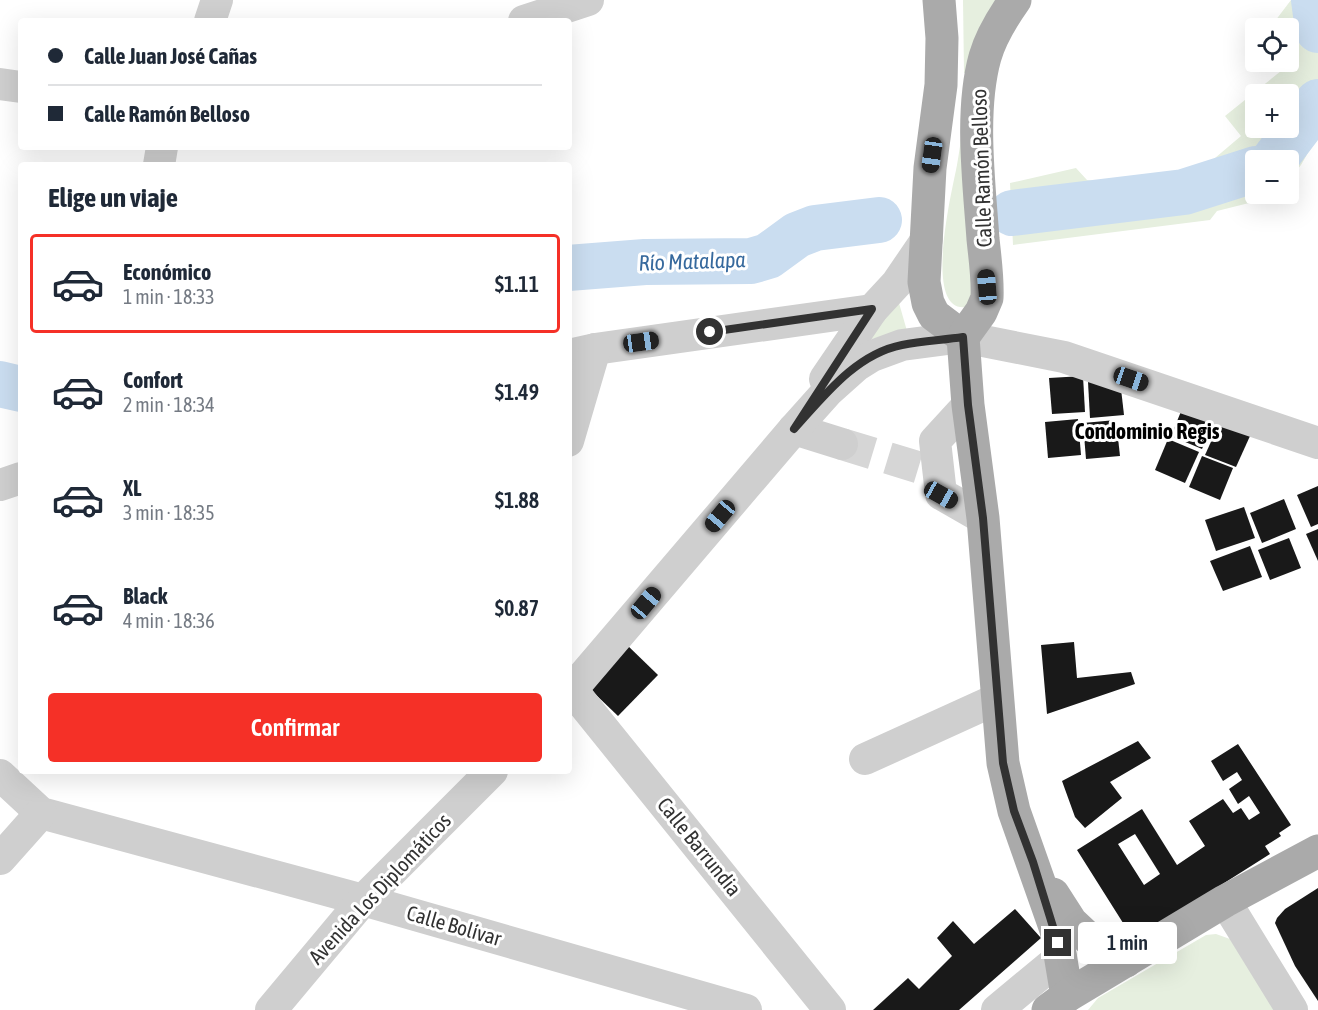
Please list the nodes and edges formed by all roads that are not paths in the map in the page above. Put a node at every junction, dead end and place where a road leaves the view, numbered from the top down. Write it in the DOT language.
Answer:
graph roads {
  1 [pos="217,0"];
  2 [pos="588,0"];
  3 [pos="939,0"];
  4 [pos="1015,0"];
  5 [pos="211,18"];
  6 [pos="534,18"];
  7 [pos="0,84"];
  8 [pos="18,87"];
  9 [pos="927,239"];
  10 [pos="872,309"];
  11 [pos="963,337"];
  12 [pos="582,352"];
  13 [pos="968,405"];
  14 [pos="572,416"];
  15 [pos="794,429"];
  16 [pos="1318,443"];
  17 [pos="842,444"];
  18 [pos="18,479"];
  19 [pos="0,485"];
  20 [pos="983,518"];
  21 [pos="572,687"];
  22 [pos="572,691"];
  23 [pos="997,699"];
  24 [pos="865,759"];
  25 [pos="489,774"];
  26 [pos="0,775"];
  27 [pos="41,813"];
  28 [pos="1318,851"];
  29 [pos="0,859"];
  30 [pos="1033,862"];
  31 [pos="363,900"];
  32 [pos="1225,902"];
  33 [pos="1061,957"];
  34 [pos="1126,961"];
  35 [pos="1062,1005"];
  36 [pos="271,1010"];
  37 [pos="746,1010"];
  38 [pos="830,1010"];
  39 [pos="997,1010"];
  40 [pos="1292,1010"];
  1 -- 5 [label="street"];
  2 -- 6 [label="street"];
  3 -- 9 [label="main road, Calle Ramón Belloso"];
  4 -- 11 [label="main road, Calle Ramón Belloso"];
  7 -- 8 [label="street"];
  9 -- 10 [label="street"];
  9 -- 11 [label="main road, Calle Ramón Belloso"];
  10 -- 12 [label="street"];
  10 -- 15 [label="street"];
  11 -- 13 [label="main road"];
  11 -- 15 [label="street"];
  11 -- 16 [label="street"];
  12 -- 14 [label="street"];
  13 -- 20 [label="main road"];
  13 -- 20 [label="street"];
  15 -- 17 [label="street"];
  15 -- 21 [label="street"];
  18 -- 19 [label="street"];
  20 -- 23 [label="main road"];
  22 -- 38 [label="street, Calle Barrundia"];
  23 -- 24 [label="street"];
  23 -- 30 [label="main road"];
  25 -- 31 [label="street, Avenida Los Diplomáticos"];
  26 -- 27 [label="street, Calle Bolívar"];
  27 -- 29 [label="street"];
  27 -- 31 [label="street, Calle Bolívar"];
  28 -- 32 [label="main road"];
  30 -- 33 [label="main road"];
  30 -- 34 [label="main road"];
  31 -- 36 [label="street, Avenida Los Diplomáticos"];
  31 -- 37 [label="street, Calle Bolívar"];
  32 -- 34 [label="main road"];
  32 -- 40 [label="street"];
  33 -- 35 [label="main road"];
  33 -- 39 [label="street"];
  34 -- 35 [label="main road"];
}
